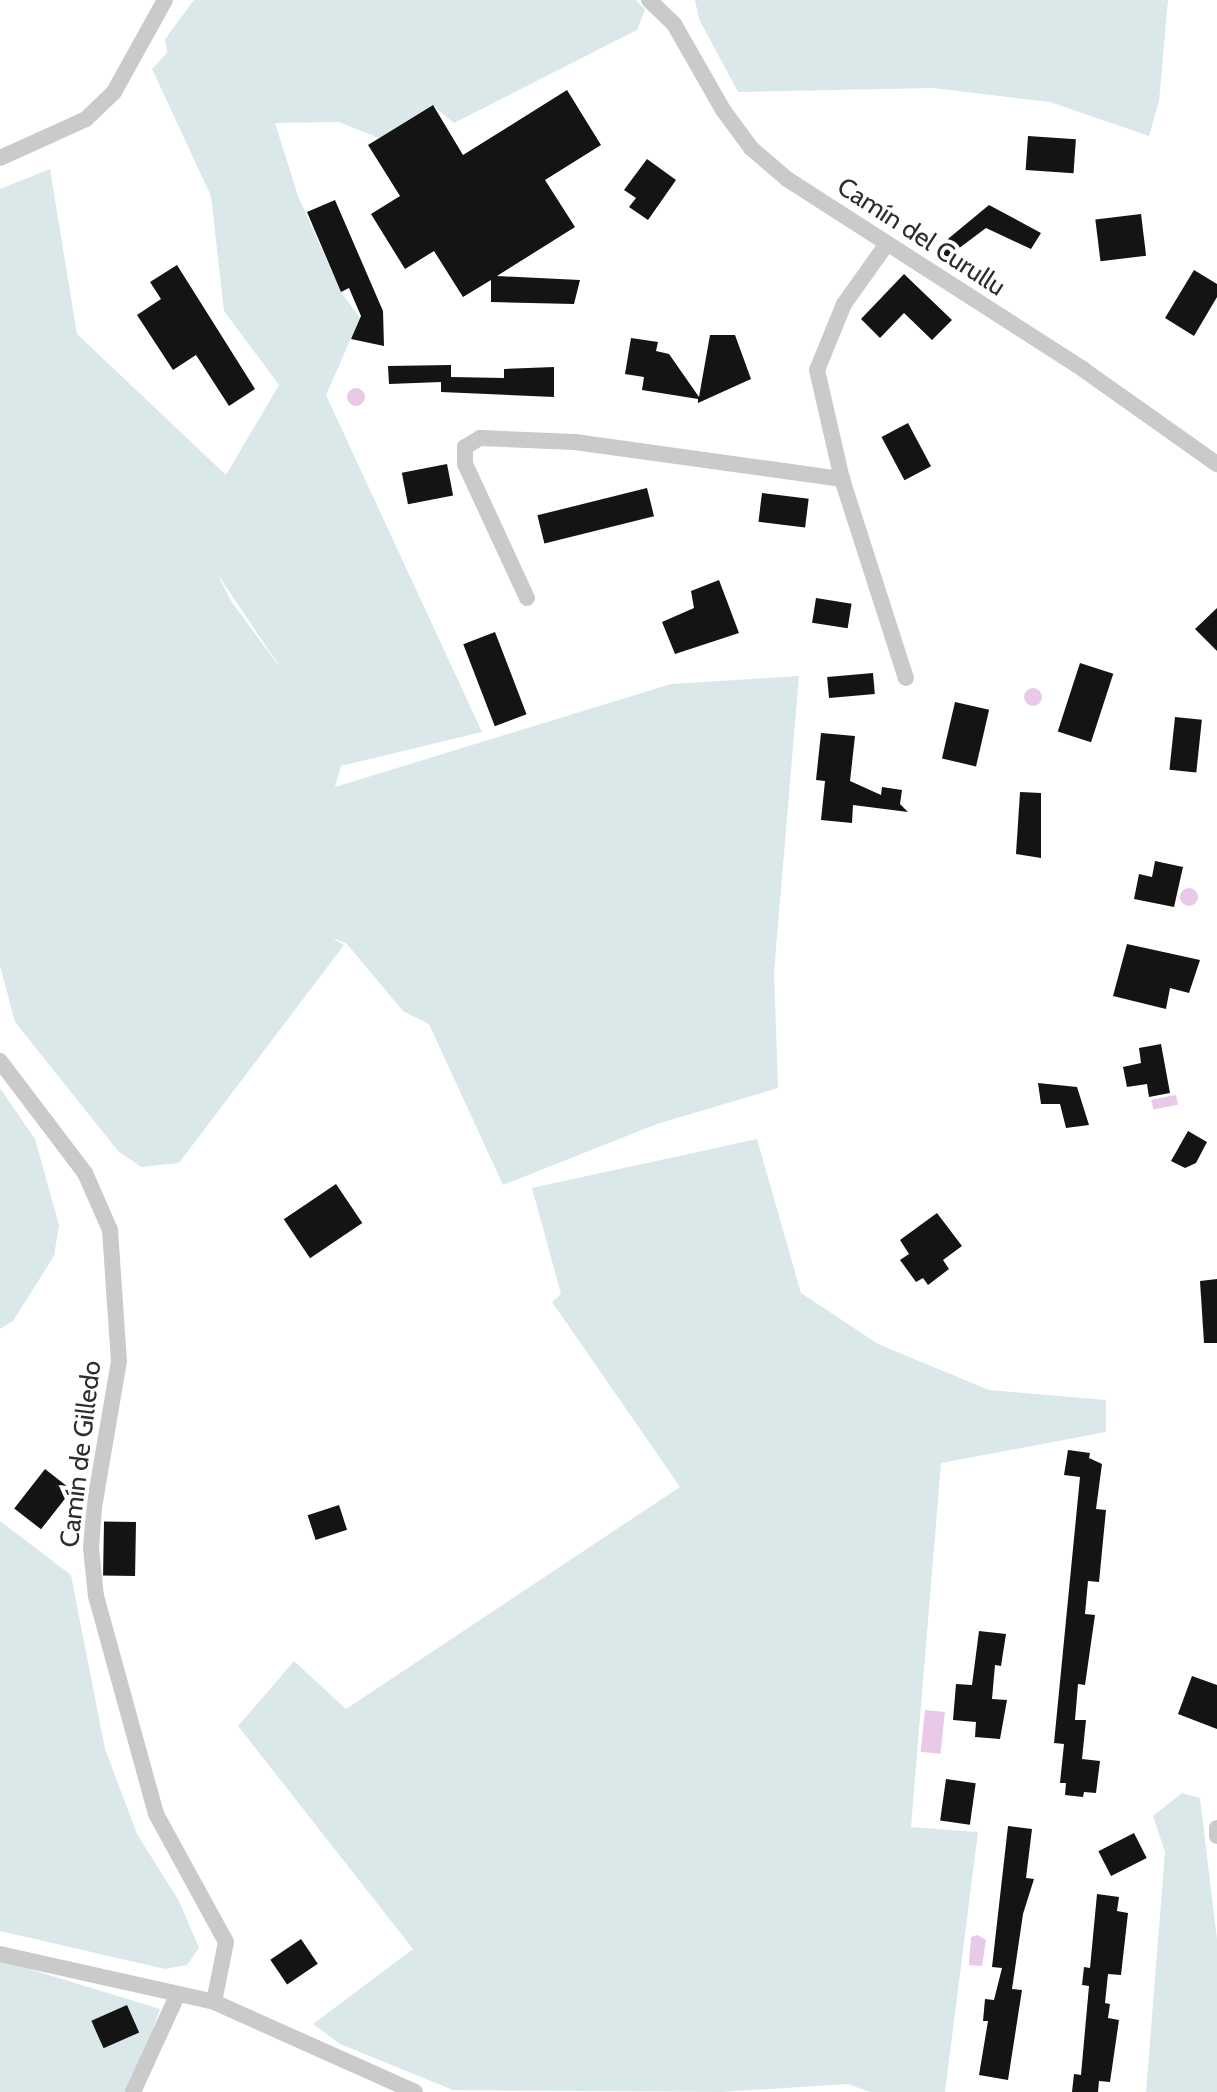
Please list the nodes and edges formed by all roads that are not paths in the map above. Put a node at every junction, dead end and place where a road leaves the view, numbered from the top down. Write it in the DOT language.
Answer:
graph roads {
  1 [pos="165,0"];
  2 [pos="649,0"];
  3 [pos="0,158"];
  4 [pos="886,245"];
  5 [pos="1217,464"];
  6 [pos="842,479"];
  7 [pos="527,598"];
  8 [pos="906,678"];
  9 [pos="0,1061"];
  10 [pos="1217,1828"];
  11 [pos="1217,1836"];
  12 [pos="0,1954"];
  13 [pos="177,1996"];
  14 [pos="214,2002"];
  15 [pos="133,2092"];
  16 [pos="415,2092"];
  1 -- 3 [label="street"];
  2 -- 4 [label="street, Camín del Curullu"];
  4 -- 5 [label="street, Camín del Curullu"];
  4 -- 6 [label="street"];
  6 -- 7 [label="street"];
  6 -- 8 [label="street"];
  9 -- 14 [label="street, Camín de Gilledo"];
  10 -- 11 [label="street"];
  12 -- 13 [label="street"];
  13 -- 14 [label="street"];
  13 -- 15 [label="street"];
  14 -- 16 [label="street"];
}
